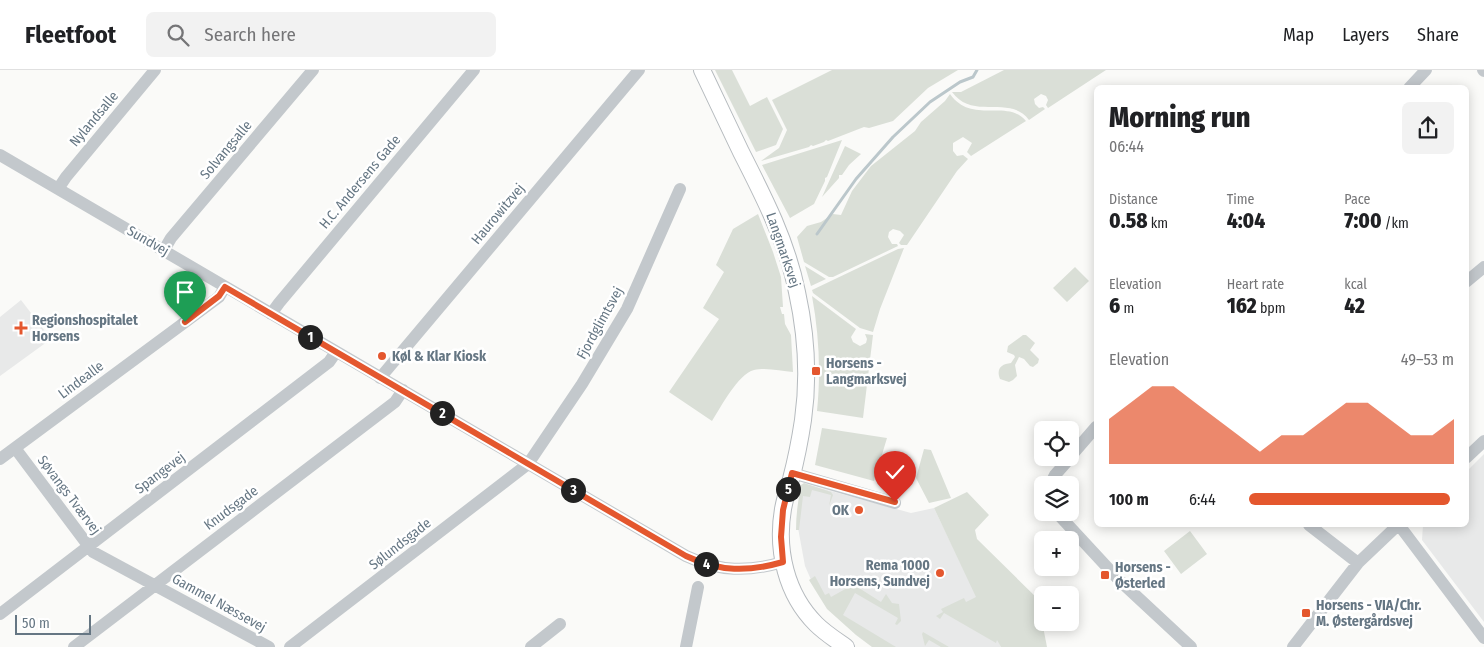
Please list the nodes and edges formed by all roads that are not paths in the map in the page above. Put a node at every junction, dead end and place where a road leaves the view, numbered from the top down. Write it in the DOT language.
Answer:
graph roads {
  1 [pos="155,70"];
  2 [pos="313,70"];
  3 [pos="474,70"];
  4 [pos="639,70"];
  5 [pos="702,70"];
  6 [pos="1426,70"];
  7 [pos="1412,85"];
  8 [pos="0,155"];
  9 [pos="58,189"];
  10 [pos="680,189"];
  11 [pos="164,250"];
  12 [pos="1484,267"];
  13 [pos="1469,280"];
  14 [pos="225,287"];
  15 [pos="271,314"];
  16 [pos="336,352"];
  17 [pos="380,378"];
  18 [pos="403,390"];
  19 [pos="1094,429"];
  20 [pos="1484,441"];
  21 [pos="1079,447"];
  22 [pos="15,448"];
  23 [pos="1469,455"];
  24 [pos="0,459"];
  25 [pos="528,464"];
  26 [pos="1062,466"];
  27 [pos="792,473"];
  28 [pos="1054,476"];
  29 [pos="895,502"];
  30 [pos="1064,521"];
  31 [pos="1312,527"];
  32 [pos="1397,527"];
  33 [pos="1401,527"];
  34 [pos="89,547"];
  35 [pos="783,562"];
  36 [pos="1358,563"];
  37 [pos="155,585"];
  38 [pos="698,587"];
  39 [pos="0,614"];
  40 [pos="560,624"];
  41 [pos="1484,638"];
  42 [pos="74,647"];
  43 [pos="269,647"];
  44 [pos="290,647"];
  45 [pos="531,647"];
  46 [pos="686,647"];
  47 [pos="846,647"];
  48 [pos="1191,647"];
  49 [pos="1293,647"];
  1 -- 9 [label="street, Nylandsalle"];
  2 -- 11 [label="street, Solvangsalle"];
  3 -- 15 [label="street, H.C. Andersens Gade"];
  4 -- 17 [label="street, Haurowitzvej"];
  5 -- 27 [label="main road, Langmarksvej"];
  6 -- 7 [label="street"];
  8 -- 9 [label="street, Sundvej"];
  9 -- 11 [label="street, Sundvej"];
  10 -- 25 [label="street, Fjordglimtsvej"];
  11 -- 14 [label="street, Sundvej"];
  12 -- 13 [label="street"];
  14 -- 15 [label="street, Sundvej"];
  14 -- 22 [label="street, Lindealle"];
  15 -- 16 [label="street, Sundvej"];
  16 -- 17 [label="street, Sundvej"];
  16 -- 34 [label="street, Spangevej"];
  17 -- 18 [label="street, Sundvej"];
  18 -- 25 [label="street, Sundvej"];
  18 -- 37 [label="street, Knudsgade"];
  19 -- 21 [label="street"];
  20 -- 23 [label="street"];
  22 -- 24 [label="street, Lindealle"];
  22 -- 34 [label="street, Søvangs Tværvej"];
  25 -- 35 [label="street, Sundvej"];
  25 -- 44 [label="street, Sølundsgade"];
  26 -- 28 [label="street"];
  27 -- 29 [label="street"];
  27 -- 35 [label="main road, Langmarksvej"];
  30 -- 48 [label="street"];
  31 -- 36 [label="street"];
  32 -- 36 [label="street"];
  33 -- 41 [label="street"];
  34 -- 37 [label="street, Søvangs Tværvej"];
  34 -- 39 [label="street, Spangevej"];
  35 -- 47 [label="main road"];
  36 -- 49 [label="street"];
  37 -- 42 [label="street, Knudsgade"];
  37 -- 43 [label="street, Gammel Næssevej"];
  38 -- 46 [label="street"];
  40 -- 45 [label="street"];
}
